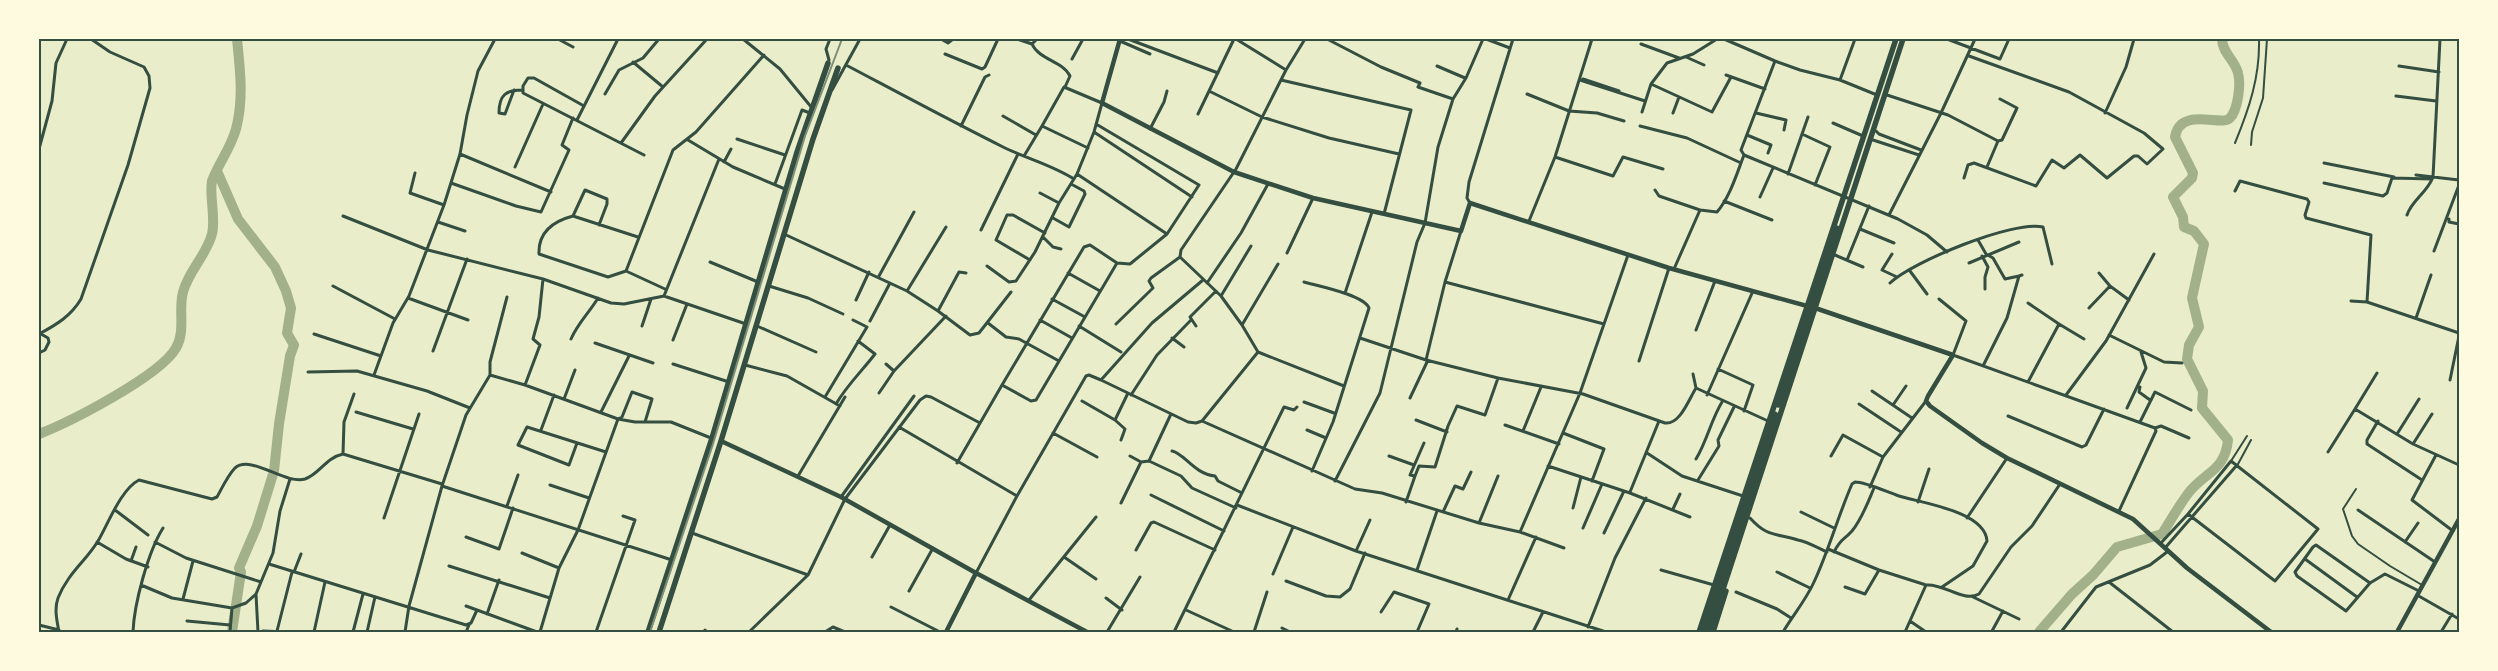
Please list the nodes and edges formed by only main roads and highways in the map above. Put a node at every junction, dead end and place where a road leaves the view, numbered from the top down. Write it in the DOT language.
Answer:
graph roads {
  1 [pos="1897,39"];
  2 [pos="1904,39"];
  3 [pos="828,61"];
  4 [pos="838,68"];
  5 [pos="760,278"];
  6 [pos="770,281"];
  7 [pos="653,616"];
  8 [pos="663,619"];
  9 [pos="651,623"];
  10 [pos="659,630"];
  11 [pos="648,632"];
  12 [pos="1698,632"];
  13 [pos="1704,632"];
  14 [pos="1708,632"];
  15 [pos="1713,632"];
  1 -- 12 [label="main road"];
  1 -- 13 [label="main road"];
  2 -- 14 [label="main road"];
  2 -- 15 [label="main road"];
  3 -- 5 [label="main road"];
  4 -- 6 [label="main road"];
  5 -- 6 [label="main road"];
  5 -- 7 [label="main road"];
  6 -- 8 [label="main road"];
  7 -- 8 [label="main road"];
  7 -- 9 [label="main road"];
  8 -- 10 [label="main road"];
  9 -- 10 [label="main road"];
  9 -- 11 [label="main road"];
}
